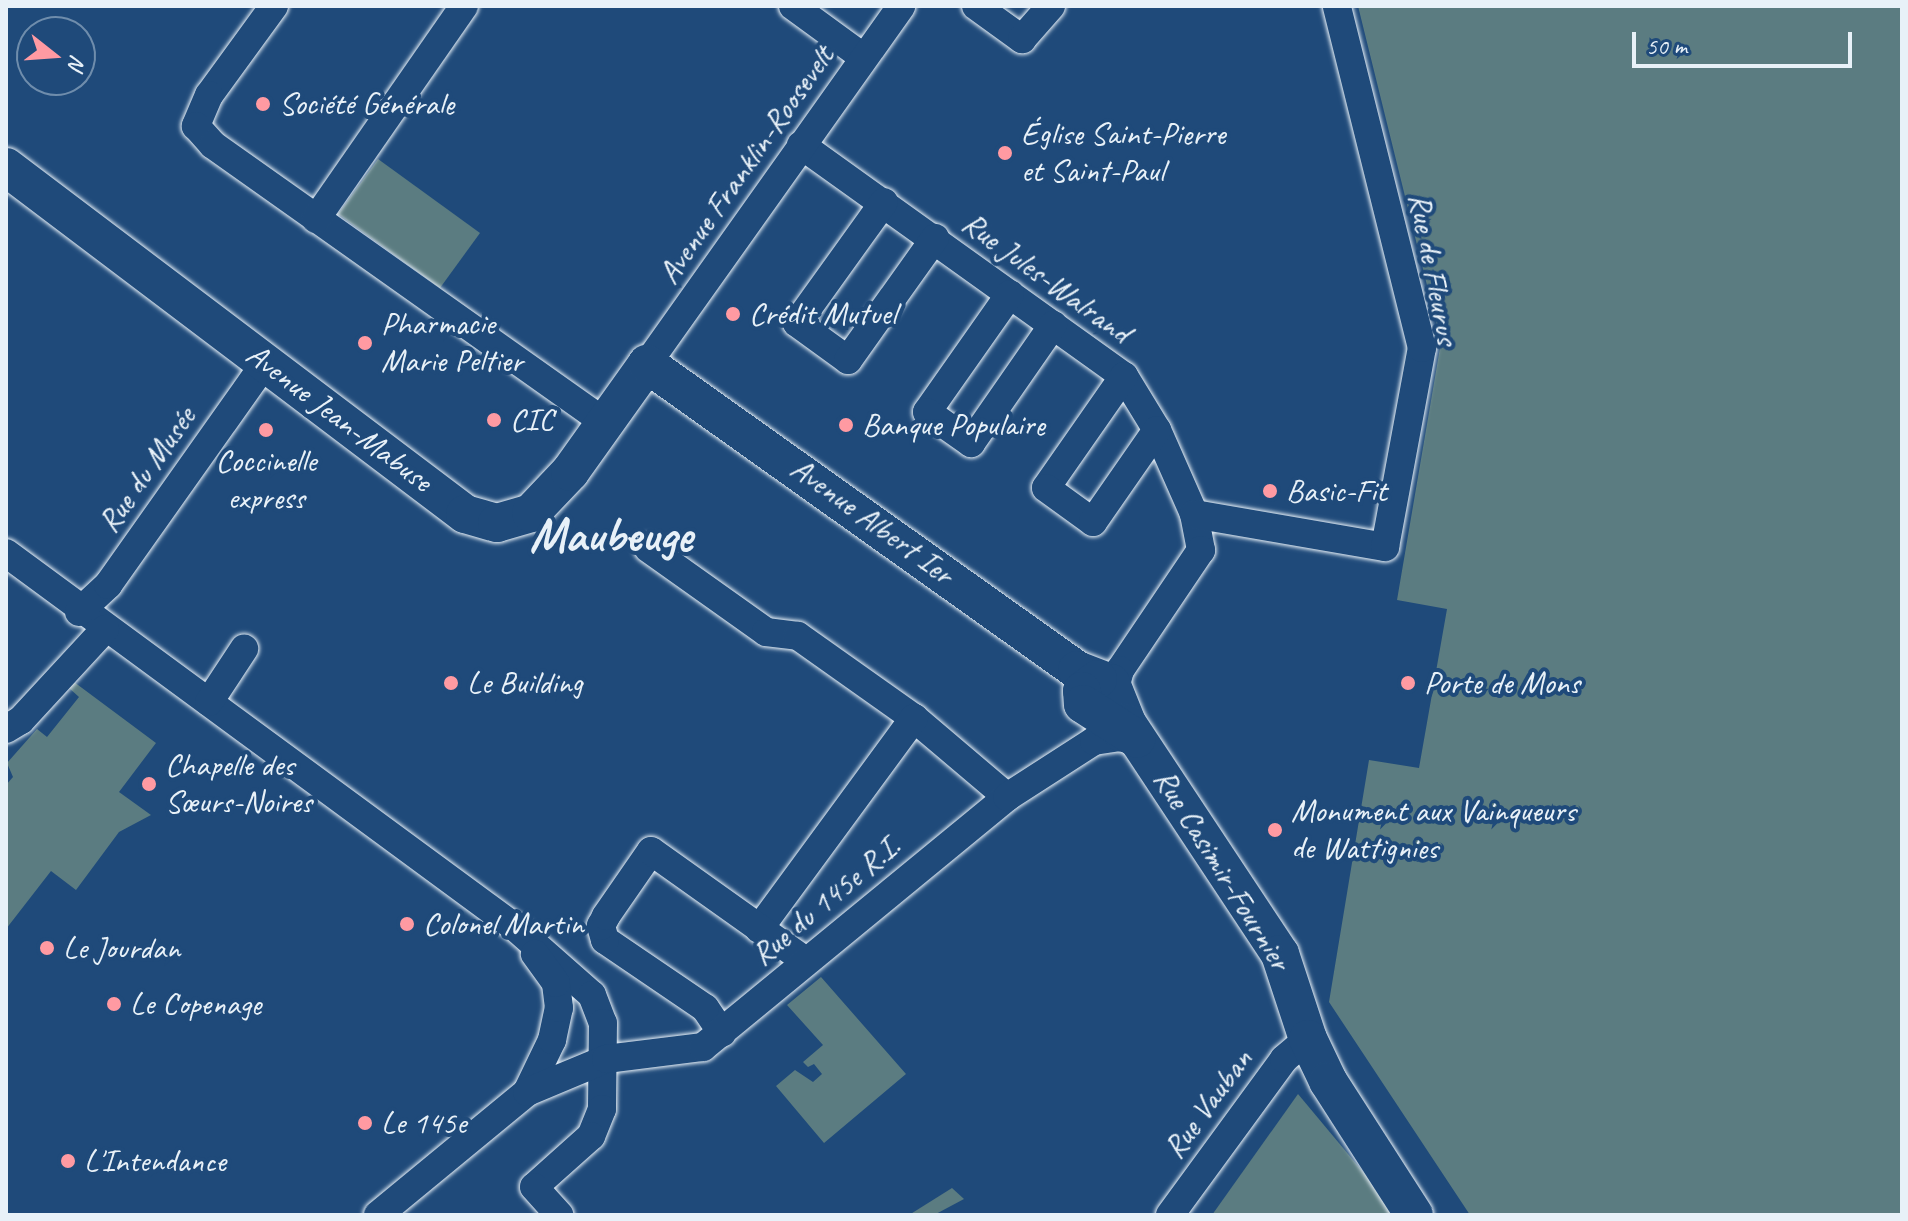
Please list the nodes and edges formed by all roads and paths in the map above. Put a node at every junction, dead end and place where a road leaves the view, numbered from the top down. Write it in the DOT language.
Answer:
graph roads {
  1 [pos="274,6"];
  2 [pos="464,6"];
  3 [pos="793,6"];
  4 [pos="901,6"];
  5 [pos="976,6"];
  6 [pos="1051,6"];
  7 [pos="1337,6"];
  8 [pos="863,57"];
  9 [pos="801,145"];
  10 [pos="6,167"];
  11 [pos="6,190"];
  12 [pos="884,202"];
  13 [pos="316,219"];
  14 [pos="935,238"];
  15 [pos="1010,294"];
  16 [pos="184,302"];
  17 [pos="1053,325"];
  18 [pos="266,362"];
  19 [pos="647,364"];
  20 [pos="1124,376"];
  21 [pos="605,423"];
  22 [pos="1157,430"];
  23 [pos="1194,514"];
  24 [pos="648,548"];
  25 [pos="6,553"];
  26 [pos="79,612"];
  27 [pos="105,629"];
  28 [pos="244,649"];
  29 [pos="1099,688"];
  30 [pos="209,702"];
  31 [pos="914,718"];
  32 [pos="6,729"];
  33 [pos="1139,741"];
  34 [pos="1075,754"];
  35 [pos="1007,797"];
  36 [pos="516,928"];
  37 [pos="759,929"];
  38 [pos="806,961"];
  39 [pos="722,1033"];
  40 [pos="1308,1039"];
  41 [pos="606,1059"];
  42 [pos="527,1092"];
  43 [pos="378,1215"];
  44 [pos="559,1215"];
  45 [pos="1170,1215"];
  46 [pos="1414,1215"];
  1 -- 13 [label="street"];
  2 -- 13 [label="street"];
  3 -- 8 [label="street"];
  4 -- 8 [label="street, Avenue Franklin-Roosevelt"];
  5 -- 6 [label="street"];
  7 -- 23 [label="street, Rue de Fleurus"];
  8 -- 9 [label="street, Avenue Franklin-Roosevelt"];
  9 -- 12 [label="street, Rue Jules-Walrand"];
  9 -- 19 [label="street, Avenue Franklin-Roosevelt"];
  10 -- 16 [label="main road, Avenue Jean-Mabuse"];
  11 -- 16 [label="main road"];
  12 -- 14 [label="street, Rue Jules-Walrand"];
  12 -- 14 [label="street"];
  13 -- 21 [label="street"];
  14 -- 15 [label="street, Rue Jules-Walrand"];
  15 -- 17 [label="street, Rue Jules-Walrand"];
  15 -- 17 [label="street"];
  16 -- 18 [label="main road, Avenue Jean-Mabuse"];
  17 -- 20 [label="street, Rue Jules-Walrand"];
  18 -- 21 [label="main road, Avenue Jean-Mabuse"];
  18 -- 26 [label="street, Rue du Musée"];
  19 -- 21 [label="main road, Avenue Jean-Mabuse"];
  19 -- 29 [label="main road, Avenue Albert Ier"];
  20 -- 22 [label="street, Rue Jules-Walrand"];
  20 -- 22 [label="street"];
  22 -- 23 [label="street, Rue Jules-Walrand"];
  23 -- 29 [label="street, Rue Jules-Walrand"];
  24 -- 31 [label="street"];
  25 -- 26 [label="street"];
  26 -- 27 [label="street"];
  27 -- 30 [label="street"];
  27 -- 32 [label="street"];
  28 -- 30 [label="street"];
  29 -- 33 [label="main road, Avenue Albert Ier"];
  29 -- 34 [label="street"];
  30 -- 36 [label="street"];
  31 -- 35 [label="street"];
  31 -- 37 [label="street"];
  33 -- 34 [label="street, Rue du 145e R.I."];
  33 -- 40 [label="main road, Rue Casimir-Fournier"];
  34 -- 35 [label="street, Rue du 145e R.I."];
  35 -- 38 [label="street, Rue du 145e R.I."];
  36 -- 41 [label="street"];
  36 -- 42 [label="street"];
  37 -- 38 [label="street"];
  37 -- 39 [label="street"];
  38 -- 39 [label="street, Rue du 145e R.I."];
  39 -- 41 [label="street, Rue du 145e R.I."];
  40 -- 45 [label="street, Rue Vauban"];
  40 -- 46 [label="main road, Rue Casimir-Fournier"];
  41 -- 42 [label="street, Rue du 145e R.I."];
  41 -- 44 [label="street"];
  42 -- 43 [label="street, Rue du 145e R.I."];
}
